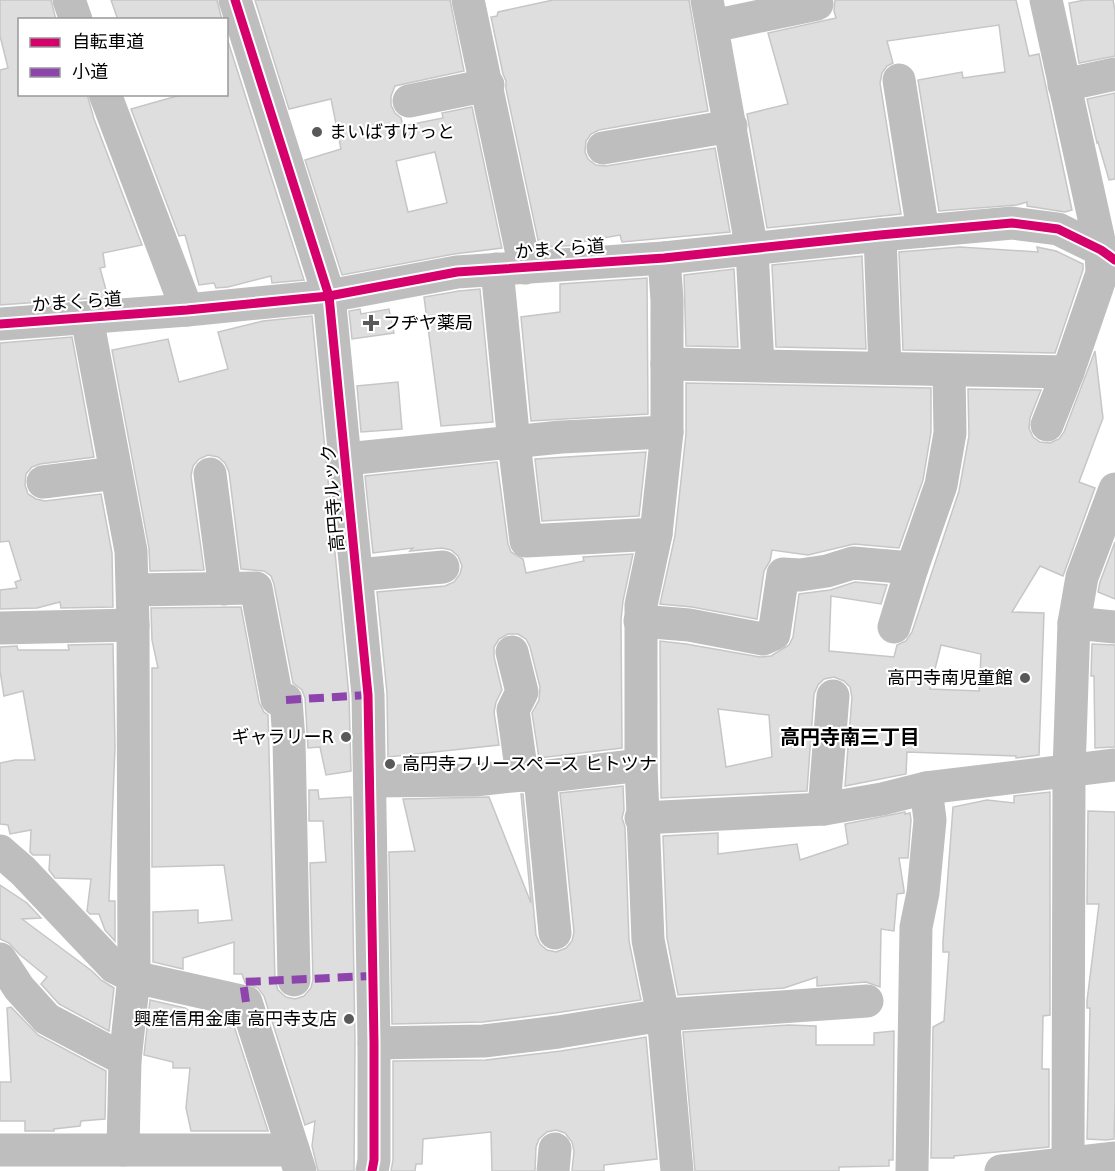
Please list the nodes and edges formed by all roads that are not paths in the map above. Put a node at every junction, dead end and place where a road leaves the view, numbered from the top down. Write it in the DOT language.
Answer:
graph roads {
  1 [pos="69,0"];
  2 [pos="235,0"];
  3 [pos="1046,0"];
  4 [pos="476,1"];
  5 [pos="819,11"];
  6 [pos="710,13"];
  7 [pos="75,18"];
  8 [pos="1115,74"];
  9 [pos="899,80"];
  10 [pos="488,85"];
  11 [pos="1064,85"];
  12 [pos="106,96"];
  13 [pos="409,100"];
  14 [pos="731,126"];
  15 [pos="603,148"];
  16 [pos="923,231"];
  17 [pos="880,235"];
  18 [pos="752,250"];
  19 [pos="1108,255"];
  20 [pos="664,258"];
  21 [pos="511,268"];
  22 [pos="329,296"];
  23 [pos="187,310"];
  24 [pos="87,318"];
  25 [pos="0,324"];
  26 [pos="667,364"];
  27 [pos="758,365"];
  28 [pos="885,368"];
  29 [pos="949,370"];
  30 [pos="1068,372"];
  31 [pos="1047,425"];
  32 [pos="667,432"];
  33 [pos="514,443"];
  34 [pos="346,459"];
  35 [pos="116,473"];
  36 [pos="210,474"];
  37 [pos="42,482"];
  38 [pos="1115,489"];
  39 [pos="656,534"];
  40 [pos="443,567"];
  41 [pos="912,568"];
  42 [pos="357,575"];
  43 [pos="225,589"];
  44 [pos="133,590"];
  45 [pos="1070,601"];
  46 [pos="640,621"];
  47 [pos="133,625"];
  48 [pos="9,627"];
  49 [pos="894,627"];
  50 [pos="1115,627"];
  51 [pos="512,652"];
  52 [pos="833,696"];
  53 [pos="640,765"];
  54 [pos="1115,765"];
  55 [pos="1069,771"];
  56 [pos="531,776"];
  57 [pos="370,781"];
  58 [pos="926,788"];
  59 [pos="824,809"];
  60 [pos="641,818"];
  61 [pos="0,851"];
  62 [pos="555,933"];
  63 [pos="0,959"];
  64 [pos="134,977"];
  65 [pos="294,980"];
  66 [pos="10,988"];
  67 [pos="867,1001"];
  68 [pos="663,1015"];
  69 [pos="374,1043"];
  70 [pos="125,1060"];
  71 [pos="10,1157"];
  72 [pos="114,1157"];
  73 [pos="1115,1158"];
  74 [pos="297,1160"];
  75 [pos="1068,1163"];
  76 [pos="372,1171"];
  77 [pos="677,1171"];
  78 [pos="912,1171"];
  79 [pos="1001,1171"];
  1 -- 7 [label="street"];
  2 -- 22 [label="street, 高円寺ルック"];
  3 -- 11 [label="street"];
  4 -- 10 [label="street"];
  5 -- 6 [label="street"];
  6 -- 14 [label="street"];
  8 -- 11 [label="street"];
  9 -- 16 [label="street"];
  10 -- 13 [label="street"];
  10 -- 21 [label="street"];
  11 -- 19 [label="street"];
  12 -- 23 [label="street"];
  14 -- 15 [label="street"];
  14 -- 18 [label="street"];
  16 -- 17 [label="street, かまくら道"];
  16 -- 19 [label="street, かまくら道"];
  17 -- 18 [label="street, かまくら道"];
  17 -- 28 [label="street"];
  18 -- 20 [label="street, かまくら道"];
  18 -- 27 [label="street"];
  19 -- 30 [label="street"];
  20 -- 21 [label="street, かまくら道"];
  20 -- 26 [label="street"];
  21 -- 22 [label="street, かまくら道"];
  21 -- 33 [label="street"];
  22 -- 23 [label="street, かまくら道"];
  22 -- 34 [label="street, 高円寺ルック"];
  23 -- 24 [label="street, かまくら道"];
  24 -- 25 [label="street, かまくら道"];
  24 -- 35 [label="street"];
  26 -- 27 [label="street"];
  26 -- 32 [label="street"];
  27 -- 28 [label="street"];
  28 -- 29 [label="street"];
  29 -- 30 [label="street"];
  29 -- 41 [label="street"];
  30 -- 31 [label="street"];
  32 -- 33 [label="street"];
  32 -- 39 [label="street"];
  33 -- 34 [label="street"];
  33 -- 39 [label="street"];
  34 -- 42 [label="street, 高円寺ルック"];
  35 -- 37 [label="street"];
  35 -- 44 [label="street"];
  36 -- 43 [label="street"];
  38 -- 45 [label="street"];
  39 -- 46 [label="street"];
  40 -- 42 [label="street"];
  41 -- 46 [label="street"];
  41 -- 49 [label="street"];
  42 -- 57 [label="street, 高円寺ルック"];
  43 -- 44 [label="street"];
  43 -- 65 [label="street"];
  44 -- 47 [label="street"];
  45 -- 50 [label="street"];
  45 -- 55 [label="street"];
  46 -- 53 [label="street"];
  47 -- 48 [label="street"];
  47 -- 64 [label="street"];
  51 -- 56 [label="street"];
  52 -- 59 [label="street"];
  53 -- 56 [label="street"];
  53 -- 60 [label="street"];
  54 -- 55 [label="street"];
  55 -- 58 [label="street"];
  55 -- 75 [label="street"];
  56 -- 57 [label="street"];
  56 -- 62 [label="street"];
  57 -- 69 [label="street, 高円寺ルック"];
  58 -- 59 [label="street"];
  58 -- 78 [label="street"];
  59 -- 60 [label="street"];
  60 -- 68 [label="street"];
  61 -- 64 [label="street"];
  63 -- 66 [label="street"];
  64 -- 70 [label="street"];
  64 -- 74 [label="street"];
  66 -- 70 [label="street"];
  67 -- 68 [label="street"];
  68 -- 69 [label="street"];
  68 -- 77 [label="street"];
  69 -- 76 [label="street"];
  70 -- 72 [label="street"];
  71 -- 72 [label="street"];
  72 -- 74 [label="street"];
  73 -- 75 [label="street"];
  75 -- 79 [label="street"];
}
